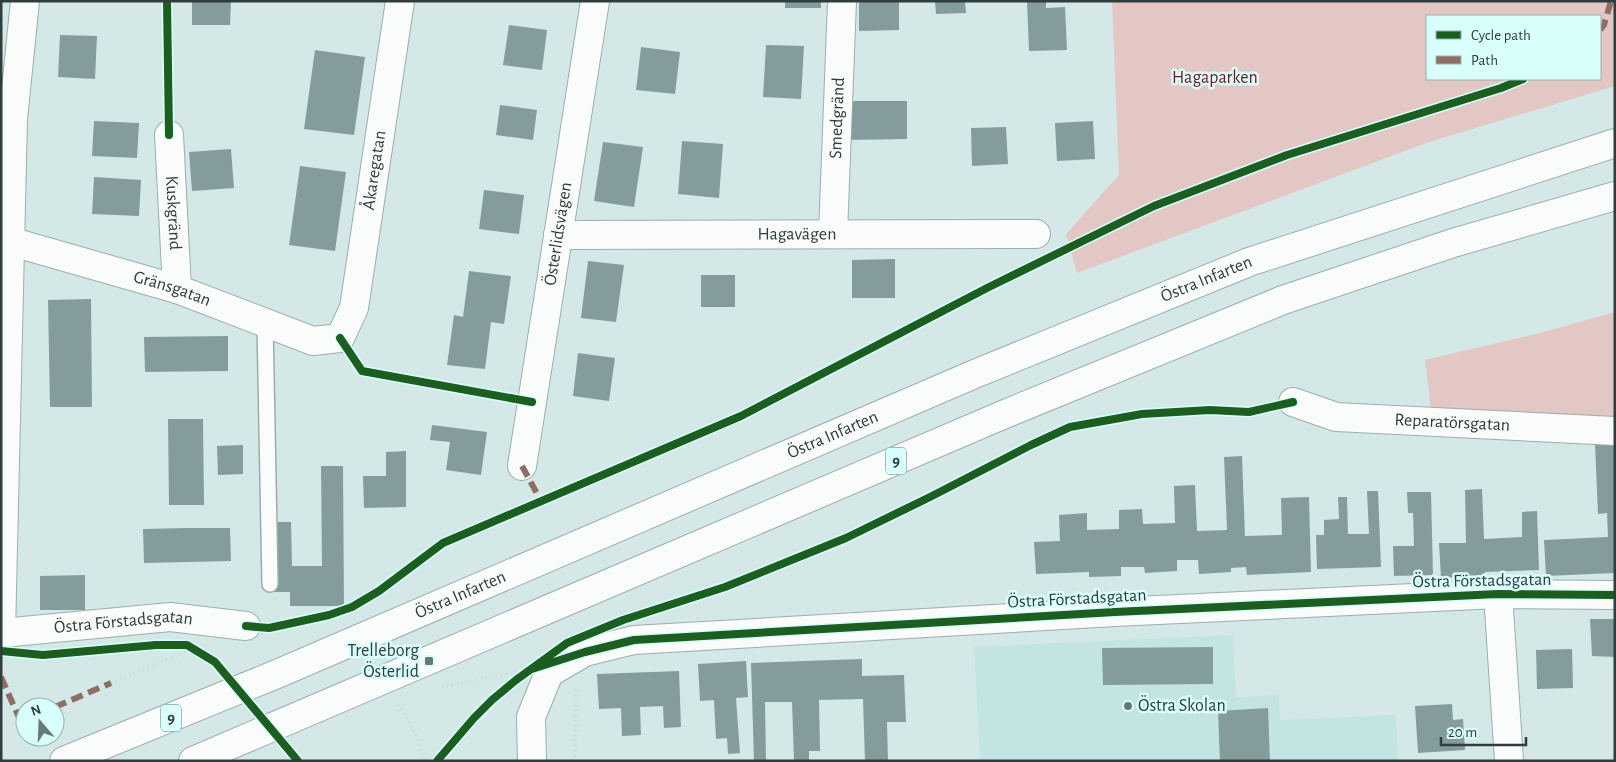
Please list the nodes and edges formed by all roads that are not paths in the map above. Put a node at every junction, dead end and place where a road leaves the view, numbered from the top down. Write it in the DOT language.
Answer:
graph roads {
  1 [pos="25,1"];
  2 [pos="400,1"];
  3 [pos="595,1"];
  4 [pos="842,1"];
  5 [pos="7,119"];
  6 [pos="169,135"];
  7 [pos="1615,143"];
  8 [pos="1615,196"];
  9 [pos="833,234"];
  10 [pos="1036,234"];
  11 [pos="558,235"];
  12 [pos="5,242"];
  13 [pos="177,289"];
  14 [pos="265,323"];
  15 [pos="340,338"];
  16 [pos="1293,402"];
  17 [pos="1615,431"];
  18 [pos="522,466"];
  19 [pos="270,584"];
  20 [pos="1498,594"];
  21 [pos="1615,595"];
  22 [pos="246,626"];
  23 [pos="2,634"];
  24 [pos="64,761"];
  25 [pos="193,761"];
  26 [pos="532,761"];
  27 [pos="1509,761"];
  1 -- 5 [label="street"];
  2 -- 15 [label="street, Åkaregatan"];
  3 -- 11 [label="street, Österlidsvägen"];
  4 -- 9 [label="street, Smedgränd"];
  5 -- 12 [label="street"];
  6 -- 13 [label="street, Kuskgränd"];
  7 -- 24 [label="street, Östra Infarten / 9"];
  8 -- 25 [label="street, 9"];
  9 -- 10 [label="street, Hagavägen"];
  9 -- 11 [label="street, Hagavägen"];
  11 -- 18 [label="street, Österlidsvägen"];
  12 -- 13 [label="street, Gränsgatan"];
  12 -- 23 [label="street"];
  13 -- 14 [label="street, Gränsgatan"];
  14 -- 15 [label="street, Gränsgatan"];
  14 -- 19 [label="lane"];
  16 -- 17 [label="street, Reparatörsgatan"];
  20 -- 21 [label="street, Östra Förstadsgatan"];
  20 -- 26 [label="street, Östra Förstadsgatan"];
  20 -- 27 [label="street"];
  22 -- 23 [label="street, Östra Förstadsgatan"];
}
